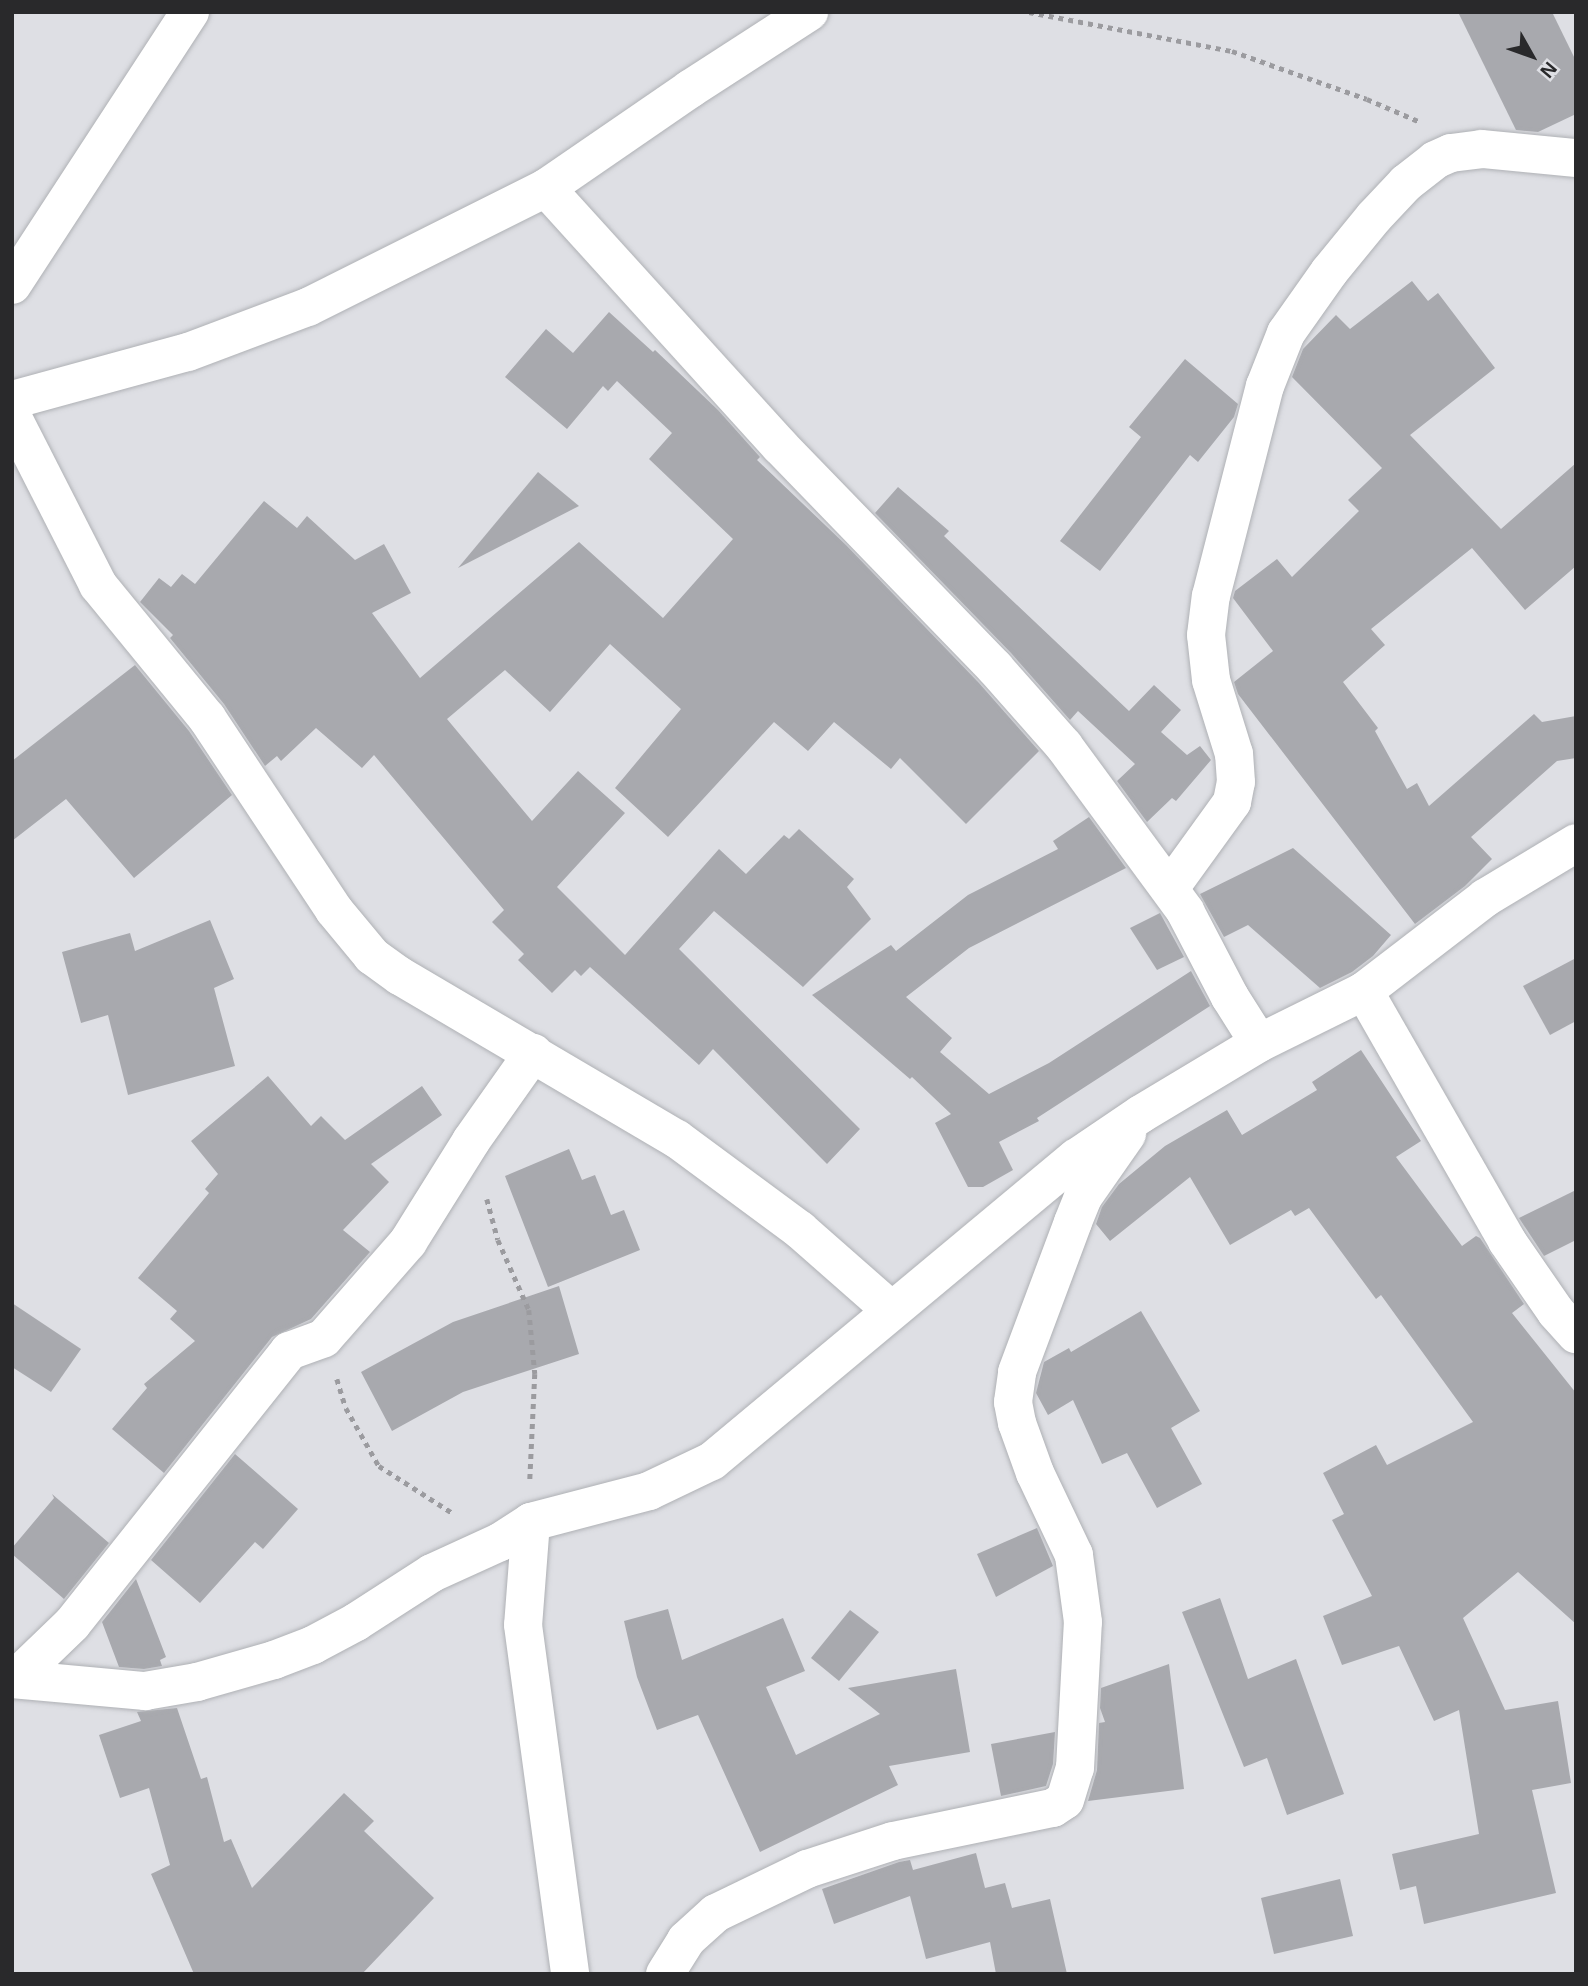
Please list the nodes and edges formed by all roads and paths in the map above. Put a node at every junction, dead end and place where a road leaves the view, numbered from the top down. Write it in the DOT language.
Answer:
graph roads {
  1 [pos="190,12"];
  2 [pos="809,12"];
  3 [pos="1030,12"];
  4 [pos="1482,149"];
  5 [pos="1576,158"];
  6 [pos="546,187"];
  7 [pos="12,285"];
  8 [pos="12,400"];
  9 [pos="12,416"];
  10 [pos="1576,843"];
  11 [pos="1170,888"];
  12 [pos="1364,991"];
  13 [pos="1259,1043"];
  14 [pos="533,1054"];
  15 [pos="1141,1114"];
  16 [pos="471,1141"];
  17 [pos="891,1310"];
  18 [pos="1576,1334"];
  19 [pos="324,1338"];
  20 [pos="515,1532"];
  21 [pos="14,1678"];
  22 [pos="570,1974"];
  23 [pos="665,1974"];
  1 -- 7 [label="street"];
  2 -- 6 [label="street"];
  3 -- 4 [label="path"];
  4 -- 5 [label="street"];
  4 -- 11 [label="street"];
  6 -- 8 [label="street"];
  6 -- 11 [label="street"];
  9 -- 14 [label="street"];
  10 -- 12 [label="street"];
  11 -- 13 [label="street"];
  12 -- 13 [label="street"];
  12 -- 18 [label="street"];
  13 -- 15 [label="street"];
  14 -- 16 [label="street"];
  14 -- 17 [label="street"];
  15 -- 17 [label="street"];
  15 -- 23 [label="street"];
  16 -- 19 [label="street"];
  16 -- 20 [label="path"];
  17 -- 20 [label="street"];
  19 -- 20 [label="path"];
  19 -- 21 [label="street"];
  20 -- 21 [label="street"];
  20 -- 22 [label="street"];
}
